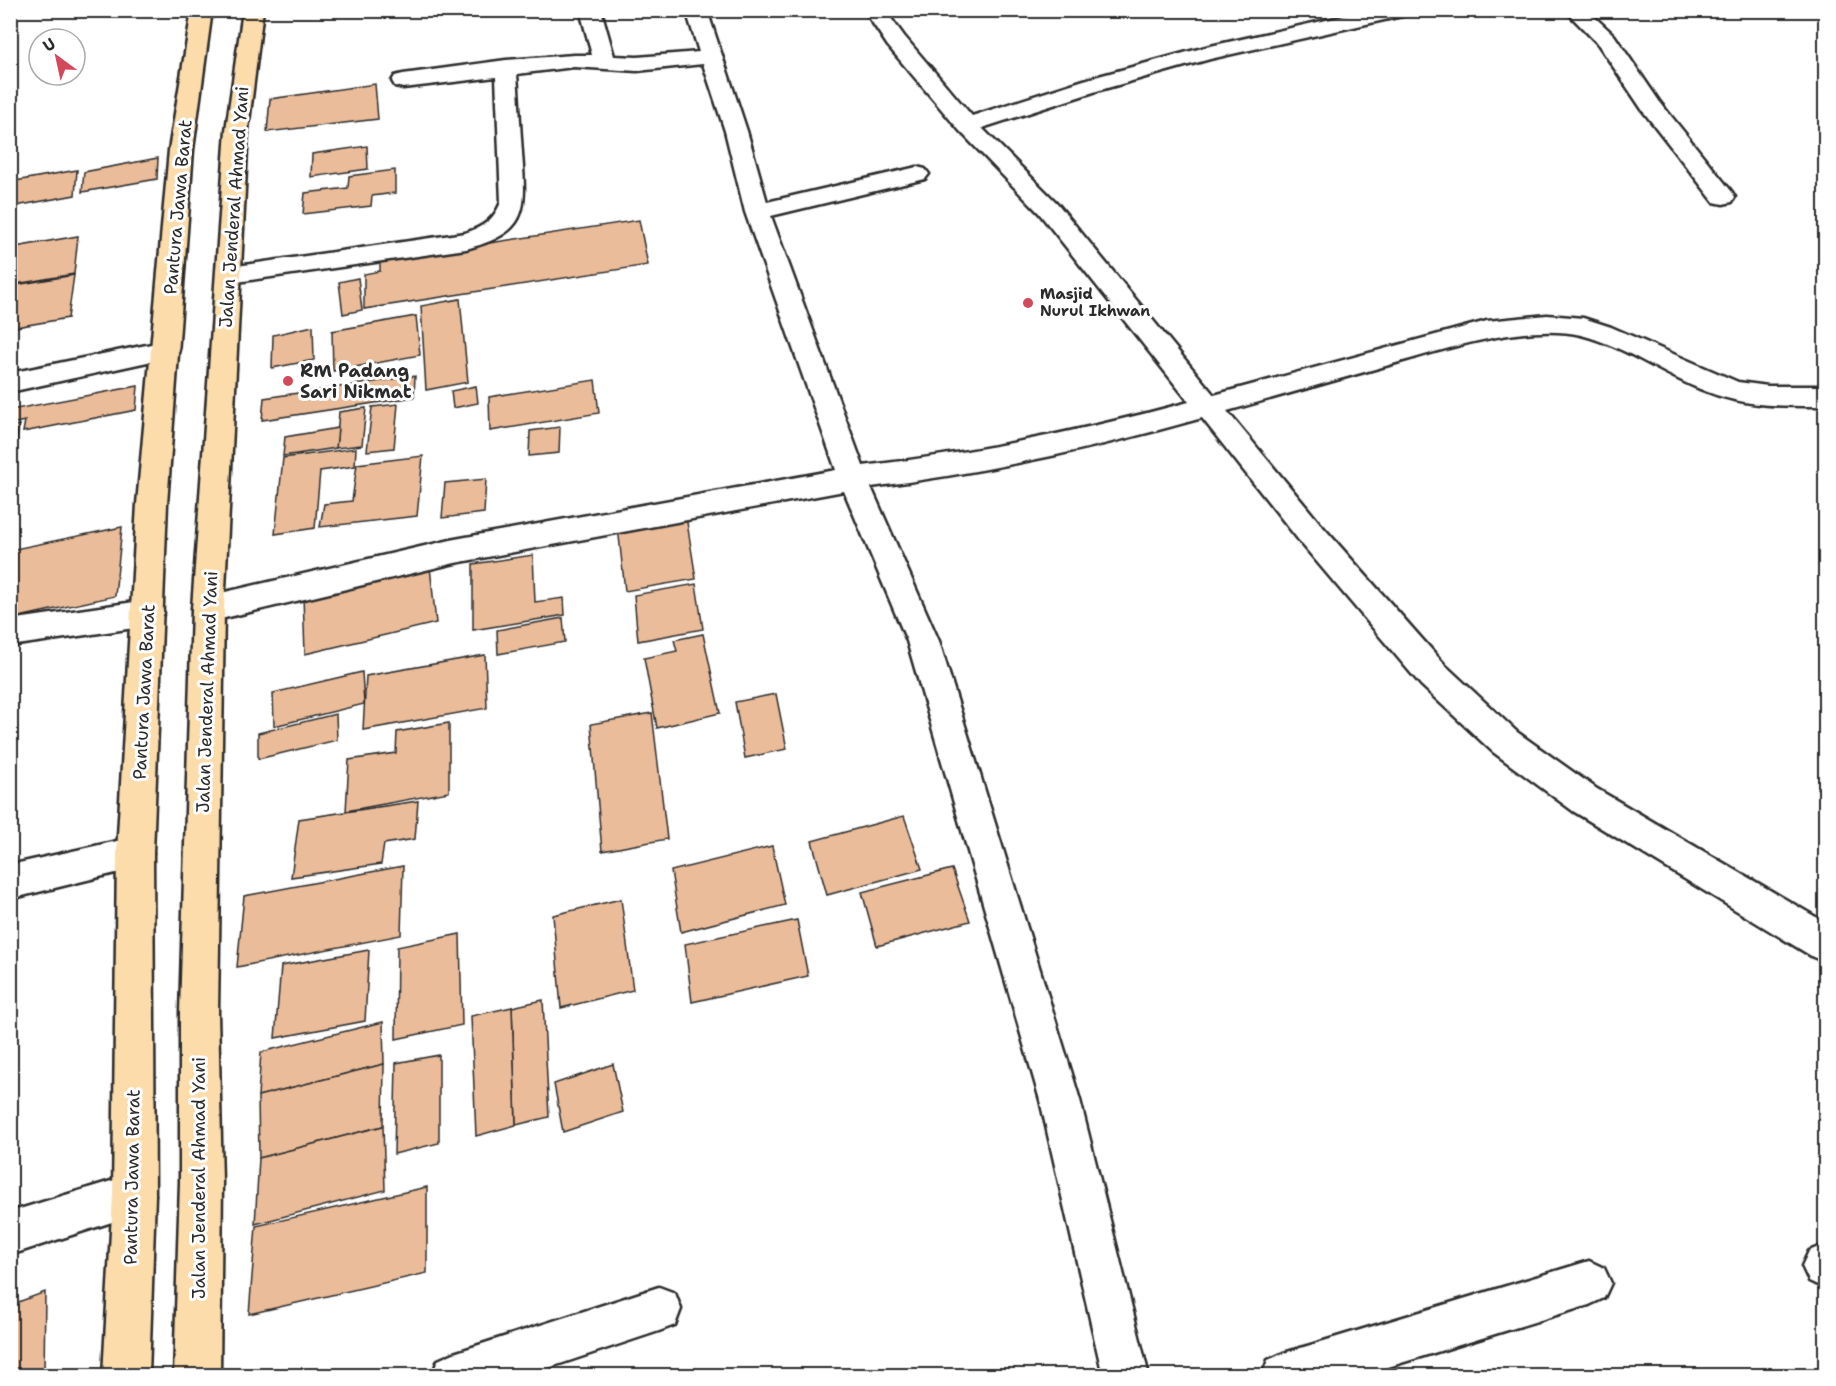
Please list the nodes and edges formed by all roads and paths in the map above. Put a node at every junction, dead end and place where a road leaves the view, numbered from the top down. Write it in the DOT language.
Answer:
graph roads {
  1 [pos="202,10"];
  2 [pos="253,10"];
  3 [pos="590,10"];
  4 [pos="696,10"];
  5 [pos="874,10"];
  6 [pos="1402,10"];
  7 [pos="1575,10"];
  8 [pos="712,57"];
  9 [pos="604,60"];
  10 [pos="506,67"];
  11 [pos="403,81"];
  12 [pos="967,125"];
  13 [pos="918,174"];
  14 [pos="1723,197"];
  15 [pos="757,212"];
  16 [pos="230,275"];
  17 [pos="166,350"];
  18 [pos="10,383"];
  19 [pos="1826,396"];
  20 [pos="1208,407"];
  21 [pos="853,478"];
  22 [pos="207,609"];
  23 [pos="148,613"];
  24 [pos="10,633"];
  25 [pos="135,853"];
  26 [pos="10,882"];
  27 [pos="1826,944"];
  28 [pos="134,1195"];
  29 [pos="10,1234"];
  30 [pos="1589,1283"];
  31 [pos="659,1309"];
  32 [pos="126,1376"];
  33 [pos="197,1376"];
  34 [pos="454,1376"];
  35 [pos="1126,1376"];
  36 [pos="1284,1376"];
  1 -- 17 [label="highway, Pantura Jawa Barat"];
  2 -- 16 [label="highway, Jalan Jenderal Ahmad Yani"];
  3 -- 9 [label="street"];
  4 -- 8 [label="street"];
  5 -- 12 [label="street"];
  6 -- 12 [label="street"];
  7 -- 14 [label="street"];
  8 -- 9 [label="street"];
  8 -- 15 [label="street"];
  9 -- 10 [label="street"];
  10 -- 11 [label="street"];
  10 -- 16 [label="street"];
  12 -- 20 [label="street"];
  13 -- 15 [label="street"];
  15 -- 21 [label="street"];
  16 -- 22 [label="highway, Jalan Jenderal Ahmad Yani"];
  17 -- 18 [label="street"];
  17 -- 23 [label="highway, Pantura Jawa Barat"];
  19 -- 20 [label="street"];
  20 -- 21 [label="street"];
  20 -- 27 [label="street"];
  21 -- 22 [label="street"];
  21 -- 35 [label="street"];
  22 -- 33 [label="highway, Jalan Jenderal Ahmad Yani"];
  23 -- 24 [label="street"];
  23 -- 25 [label="highway, Pantura Jawa Barat"];
  25 -- 26 [label="street"];
  25 -- 28 [label="highway, Pantura Jawa Barat"];
  28 -- 29 [label="street"];
  28 -- 32 [label="highway, Pantura Jawa Barat"];
  30 -- 36 [label="street"];
  31 -- 34 [label="street"];
}
